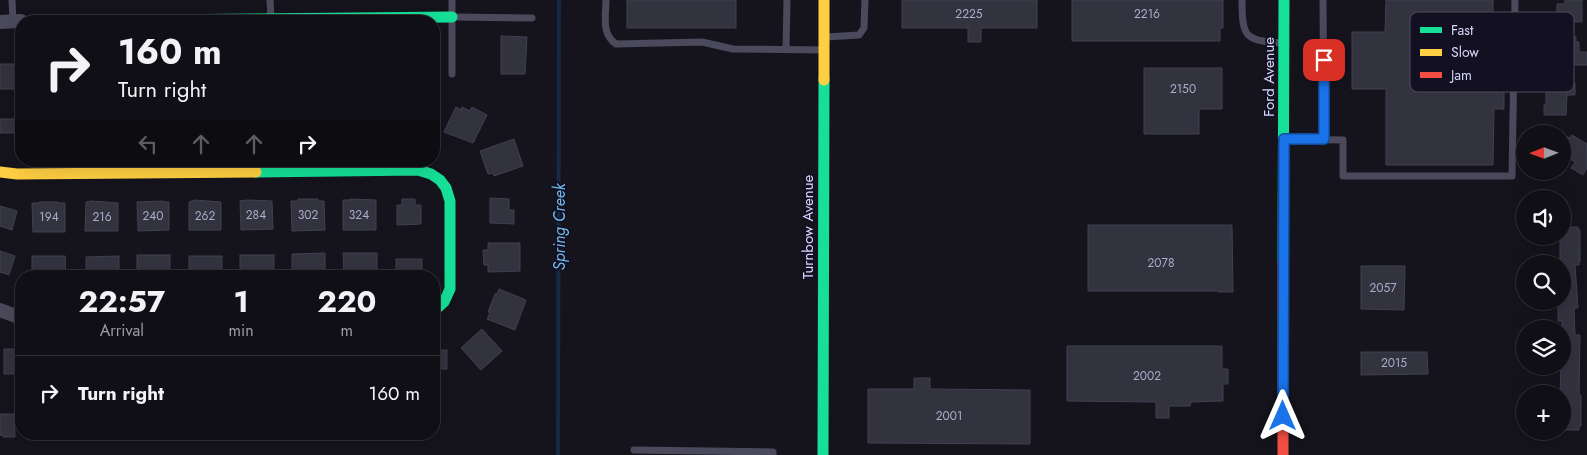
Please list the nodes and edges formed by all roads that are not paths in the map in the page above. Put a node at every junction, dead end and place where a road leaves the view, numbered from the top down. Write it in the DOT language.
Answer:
graph roads {
  1 [pos="12,0"];
  2 [pos="270,0"];
  3 [pos="452,0"];
  4 [pos="606,0"];
  5 [pos="787,0"];
  6 [pos="824,0"];
  7 [pos="865,0"];
  8 [pos="1242,0"];
  9 [pos="1284,0"];
  10 [pos="1323,0"];
  11 [pos="271,15"];
  12 [pos="440,17"];
  13 [pos="452,17"];
  14 [pos="532,18"];
  15 [pos="11,22"];
  16 [pos="824,37"];
  17 [pos="1284,43"];
  18 [pos="786,49"];
  19 [pos="824,50"];
  20 [pos="452,74"];
  21 [pos="1513,92"];
  22 [pos="1284,139"];
  23 [pos="1324,139"];
  24 [pos="0,172"];
  25 [pos="440,306"];
  26 [pos="0,310"];
  27 [pos="15,316"];
  28 [pos="634,450"];
  29 [pos="773,455"];
  30 [pos="823,455"];
  31 [pos="1283,455"];
  1 -- 15 [label="lane"];
  2 -- 11 [label="lane"];
  3 -- 13 [label="lane"];
  4 -- 18 [label="lane"];
  5 -- 18 [label="lane"];
  6 -- 16 [label="street, Turnbow Avenue"];
  7 -- 16 [label="lane"];
  8 -- 17 [label="lane"];
  9 -- 17 [label="street, Ford Avenue"];
  10 -- 23 [label="lane"];
  12 -- 13 [label="street"];
  13 -- 14 [label="lane"];
  13 -- 20 [label="lane"];
  16 -- 19 [label="street, Turnbow Avenue"];
  17 -- 22 [label="street, Ford Avenue"];
  18 -- 19 [label="lane"];
  19 -- 30 [label="street, Turnbow Avenue"];
  21 -- 23 [label="lane"];
  22 -- 23 [label="lane"];
  22 -- 31 [label="street, Ford Avenue"];
  24 -- 25 [label="street"];
  26 -- 27 [label="street"];
  28 -- 29 [label="lane"];
}
